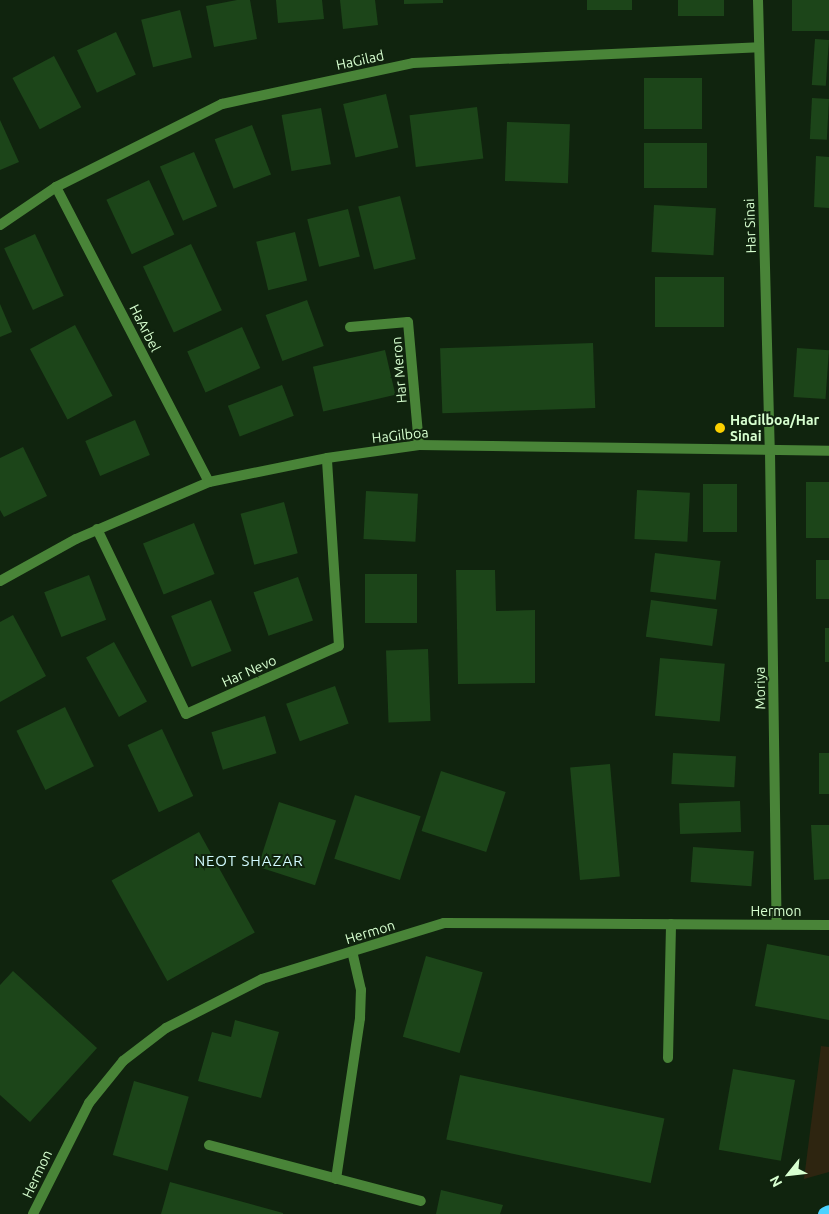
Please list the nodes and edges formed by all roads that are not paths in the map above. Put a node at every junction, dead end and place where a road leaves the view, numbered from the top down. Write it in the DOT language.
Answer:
graph roads {
  1 [pos="758,0"];
  2 [pos="759,48"];
  3 [pos="56,187"];
  4 [pos="0,225"];
  5 [pos="350,327"];
  6 [pos="419,445"];
  7 [pos="829,451"];
  8 [pos="770,452"];
  9 [pos="327,458"];
  10 [pos="209,482"];
  11 [pos="97,530"];
  12 [pos="0,582"];
  13 [pos="670,924"];
  14 [pos="777,924"];
  15 [pos="829,925"];
  16 [pos="352,952"];
  17 [pos="668,1058"];
  18 [pos="209,1145"];
  19 [pos="336,1179"];
  20 [pos="420,1201"];
  21 [pos="829,1212"];
  22 [pos="33,1214"];
  23 [pos="825,1214"];
  1 -- 2 [label="street, Har Sinai"];
  2 -- 3 [label="street, HaGilad"];
  2 -- 8 [label="street, Har Sinai"];
  3 -- 4 [label="street, HaGilad"];
  3 -- 10 [label="street, HaArbel"];
  5 -- 6 [label="street, Har Meron"];
  6 -- 8 [label="street, HaGilboa"];
  6 -- 9 [label="street, HaGilboa"];
  7 -- 8 [label="street, HaGilboa"];
  8 -- 14 [label="street, Moriya"];
  9 -- 10 [label="street, HaGilboa"];
  9 -- 11 [label="street, Har Nevo"];
  10 -- 11 [label="street, HaGilboa"];
  11 -- 12 [label="street, HaGilboa"];
  13 -- 14 [label="street, Hermon"];
  13 -- 16 [label="street, Hermon"];
  13 -- 17 [label="street"];
  14 -- 15 [label="street, Hermon"];
  16 -- 19 [label="street"];
  16 -- 22 [label="street, Hermon"];
  18 -- 19 [label="street"];
  19 -- 20 [label="street"];
  21 -- 23 [label="highway"];
}
